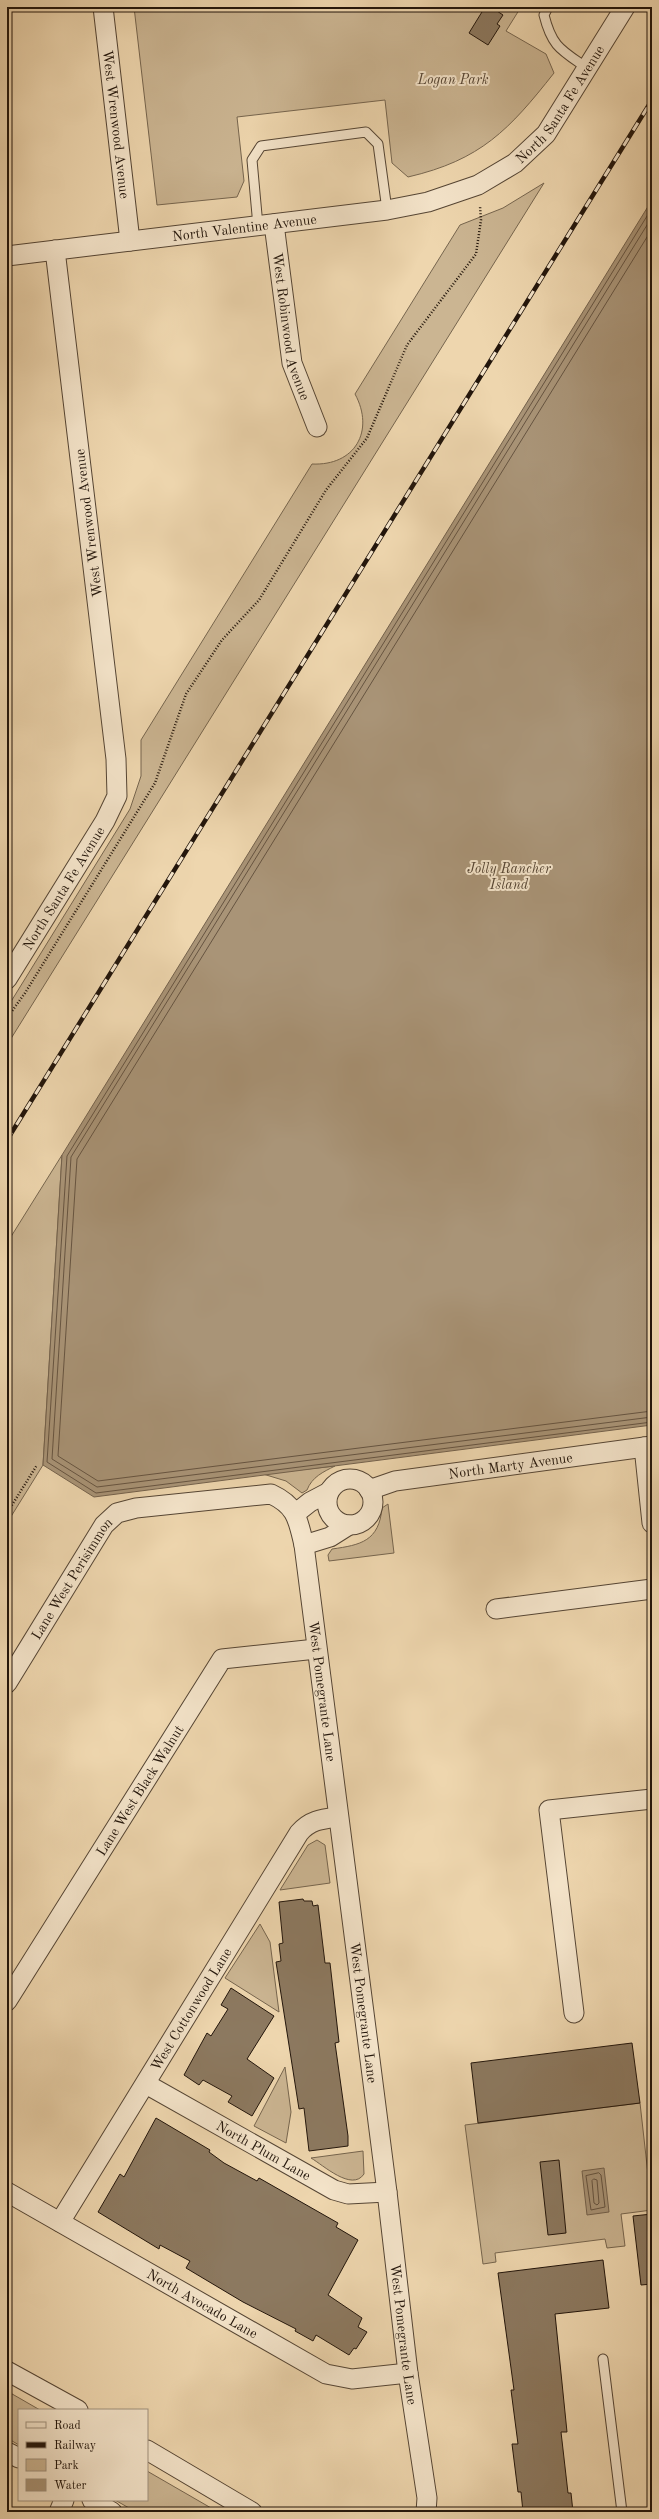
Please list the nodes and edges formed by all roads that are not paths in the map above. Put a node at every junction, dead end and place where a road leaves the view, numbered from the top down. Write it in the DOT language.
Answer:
graph roads {
  1 [pos="103,7"];
  2 [pos="548,7"];
  3 [pos="624,7"];
  4 [pos="587,68"];
  5 [pos="478,185"];
  6 [pos="387,210"];
  7 [pos="266,225"];
  8 [pos="130,241"];
  9 [pos="55,250"];
  10 [pos="7,256"];
  11 [pos="317,427"];
  12 [pos="117,796"];
  13 [pos="7,979"];
  14 [pos="648,1447"];
  15 [pos="369,1490"];
  16 [pos="329,1492"];
  17 [pos="296,1513"];
  18 [pos="652,1523"];
  19 [pos="349,1525"];
  20 [pos="304,1545"];
  21 [pos="652,1590"];
  22 [pos="496,1609"];
  23 [pos="316,1649"];
  24 [pos="7,1683"];
  25 [pos="652,1799"];
  26 [pos="338,1817"];
  27 [pos="7,2001"];
  28 [pos="574,2013"];
  29 [pos="146,2084"];
  30 [pos="7,2192"];
  31 [pos="387,2192"];
  32 [pos="60,2222"];
  33 [pos="603,2359"];
  34 [pos="7,2371"];
  35 [pos="408,2373"];
  36 [pos="76,2409"];
  37 [pos="148,2451"];
  38 [pos="7,2452"];
  39 [pos="18,2458"];
  40 [pos="64,2501"];
  41 [pos="94,2501"];
  42 [pos="58,2512"];
  43 [pos="112,2512"];
  44 [pos="252,2512"];
  45 [pos="426,2512"];
  46 [pos="622,2512"];
  1 -- 8 [label="street, West Wrenwood Avenue"];
  2 -- 4 [label="lane"];
  3 -- 4 [label="street, North Santa Fe Avenue"];
  4 -- 5 [label="street, North Santa Fe Avenue"];
  5 -- 6 [label="street, North Valentine Avenue"];
  6 -- 7 [label="street, North Valentine Avenue"];
  6 -- 7 [label="lane"];
  7 -- 8 [label="street, North Valentine Avenue"];
  7 -- 11 [label="street, West Robinwood Avenue"];
  8 -- 9 [label="street, North Valentine Avenue"];
  9 -- 10 [label="street, North Valentine Avenue"];
  9 -- 12 [label="street, West Wrenwood Avenue"];
  12 -- 13 [label="street, North Santa Fe Avenue"];
  14 -- 15 [label="street, North Marty Avenue"];
  14 -- 18 [label="street"];
  15 -- 16 [label="street"];
  15 -- 19 [label="street"];
  16 -- 17 [label="street"];
  16 -- 19 [label="street"];
  17 -- 20 [label="street, West Pomegrante Lane"];
  17 -- 24 [label="street, Lane West Perisimmon"];
  19 -- 20 [label="street"];
  20 -- 23 [label="street, West Pomegrante Lane"];
  21 -- 22 [label="street"];
  23 -- 26 [label="street, West Pomegrante Lane"];
  23 -- 27 [label="street, Lane West Black Walnut"];
  25 -- 28 [label="street"];
  26 -- 29 [label="street, West Cottonwood Lane"];
  26 -- 31 [label="street, West Pomegrante Lane"];
  29 -- 31 [label="street, North Plum Lane"];
  29 -- 32 [label="street, West Cottonwood Lane"];
  30 -- 32 [label="street, North Avocado Lane"];
  31 -- 35 [label="street, West Pomegrante Lane"];
  32 -- 35 [label="street, North Avocado Lane"];
  33 -- 46 [label="lane"];
  34 -- 36 [label="street"];
  35 -- 45 [label="street, West Pomegrante Lane"];
  37 -- 44 [label="street"];
  38 -- 39 [label="street"];
  40 -- 42 [label="street"];
  41 -- 43 [label="street"];
}
